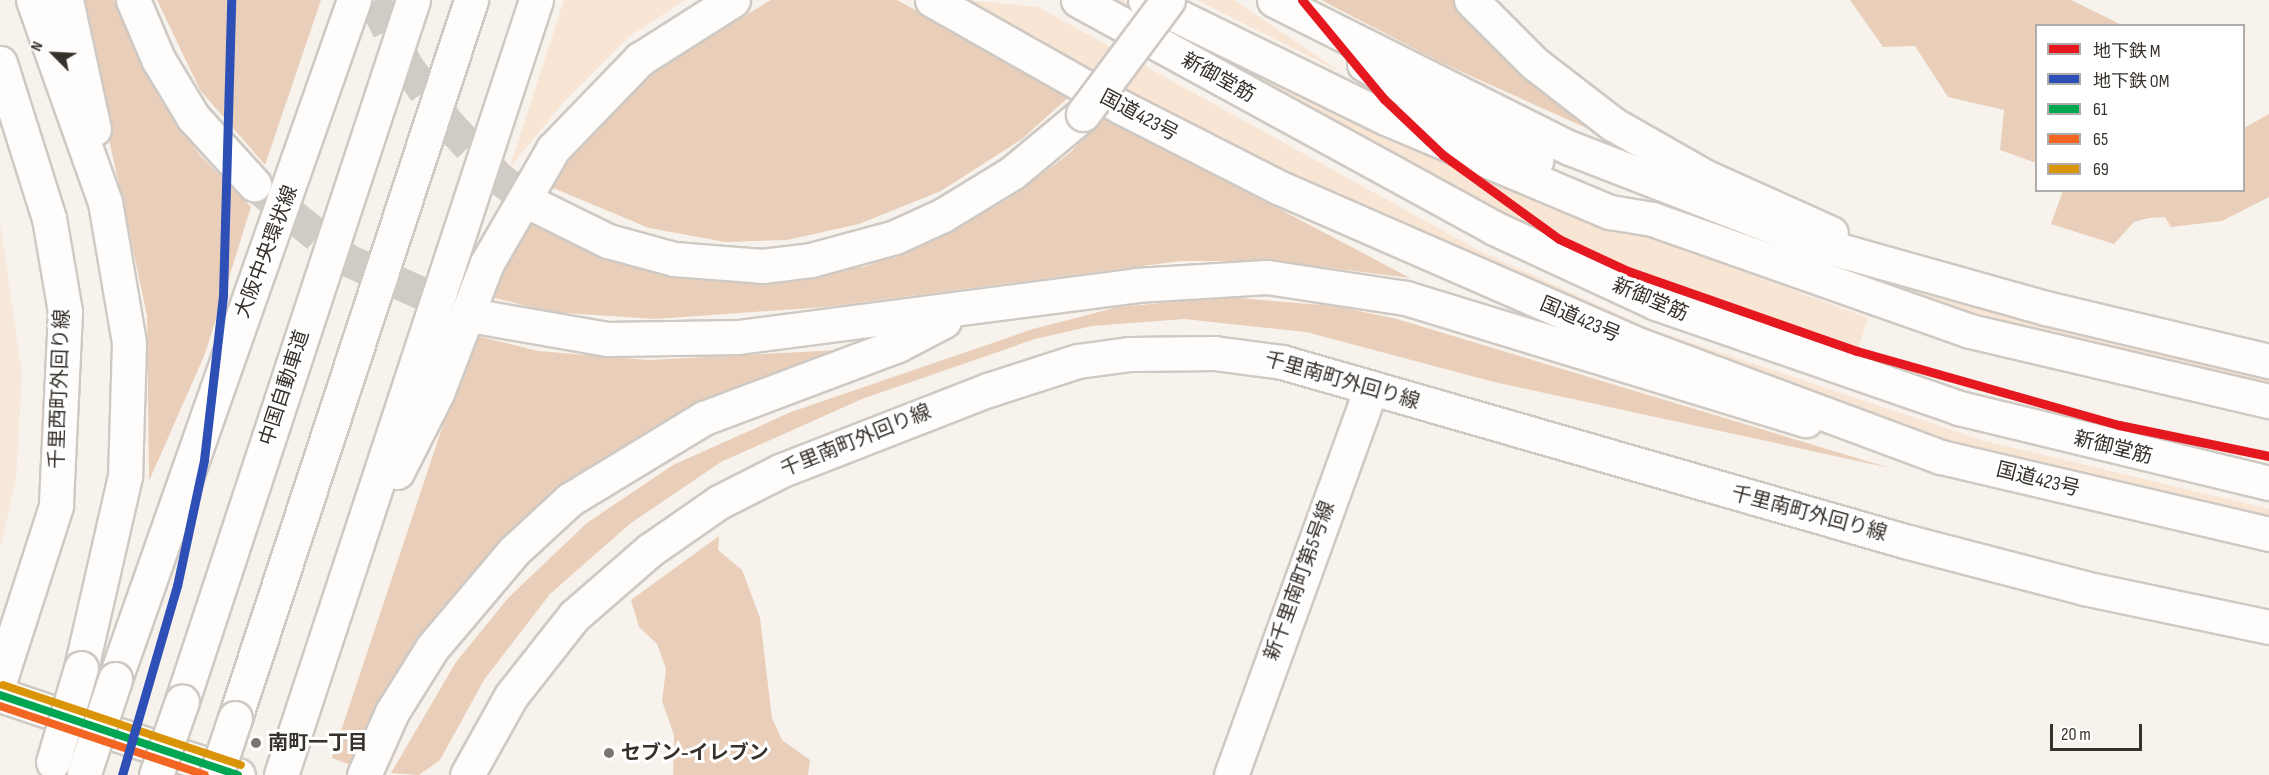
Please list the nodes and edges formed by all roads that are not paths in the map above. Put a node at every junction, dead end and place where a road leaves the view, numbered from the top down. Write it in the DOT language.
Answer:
graph roads {
  1 [pos="33,0"];
  2 [pos="66,0"];
  3 [pos="133,0"];
  4 [pos="354,0"];
  5 [pos="413,0"];
  6 [pos="471,0"];
  7 [pos="536,0"];
  8 [pos="733,0"];
  9 [pos="932,0"];
  10 [pos="1078,0"];
  11 [pos="1145,0"];
  12 [pos="1168,0"];
  13 [pos="1264,0"];
  14 [pos="1274,0"];
  15 [pos="1471,0"];
  16 [pos="0,63"];
  17 [pos="254,184"];
  18 [pos="105,202"];
  19 [pos="535,205"];
  20 [pos="1652,219"];
  21 [pos="1872,256"];
  22 [pos="1012,301"];
  23 [pos="481,317"];
  24 [pos="2269,361"];
  25 [pos="1371,388"];
  26 [pos="2269,401"];
  27 [pos="1941,457"];
  28 [pos="2269,483"];
  29 [pos="2269,534"];
  30 [pos="348,570"];
  31 [pos="2269,627"];
  32 [pos="0,679"];
  33 [pos="0,695"];
  34 [pos="51,769"];
  35 [pos="366,770"];
  36 [pos="84,774"];
  37 [pos="156,775"];
  38 [pos="216,775"];
  39 [pos="238,775"];
  40 [pos="282,775"];
  41 [pos="467,775"];
  42 [pos="1231,775"];
  1 -- 18 [label="main road"];
  2 -- 18 [label="main road"];
  3 -- 17 [label="main road"];
  4 -- 36 [label="main road, 大阪中央環状線, bridge"];
  5 -- 37 [label="main road, 中国自動車道, bridge"];
  6 -- 38 [label="main road, bridge"];
  7 -- 30 [label="main road"];
  8 -- 30 [label="main road"];
  9 -- 27 [label="main road, 国道423号"];
  10 -- 28 [label="main road, 新御堂筋"];
  11 -- 20 [label="main road, 新御堂筋"];
  12 -- 19 [label="main road, bridge"];
  13 -- 20 [label="main road"];
  14 -- 21 [label="main road"];
  15 -- 21 [label="main road"];
  16 -- 32 [label="main road, 千里西町外回り線"];
  18 -- 34 [label="main road, bridge"];
  20 -- 26 [label="main road, 新御堂筋"];
  21 -- 24 [label="main road"];
  22 -- 23 [label="main road"];
  22 -- 27 [label="main road"];
  22 -- 35 [label="main road"];
  25 -- 31 [label="main road, 千里南町外回り線"];
  25 -- 41 [label="main road, 千里南町外回り線"];
  25 -- 42 [label="main road, 新千里南町第5号線"];
  27 -- 29 [label="main road, 国道423号"];
  30 -- 40 [label="main road"];
  33 -- 39 [label="main road"];
}
